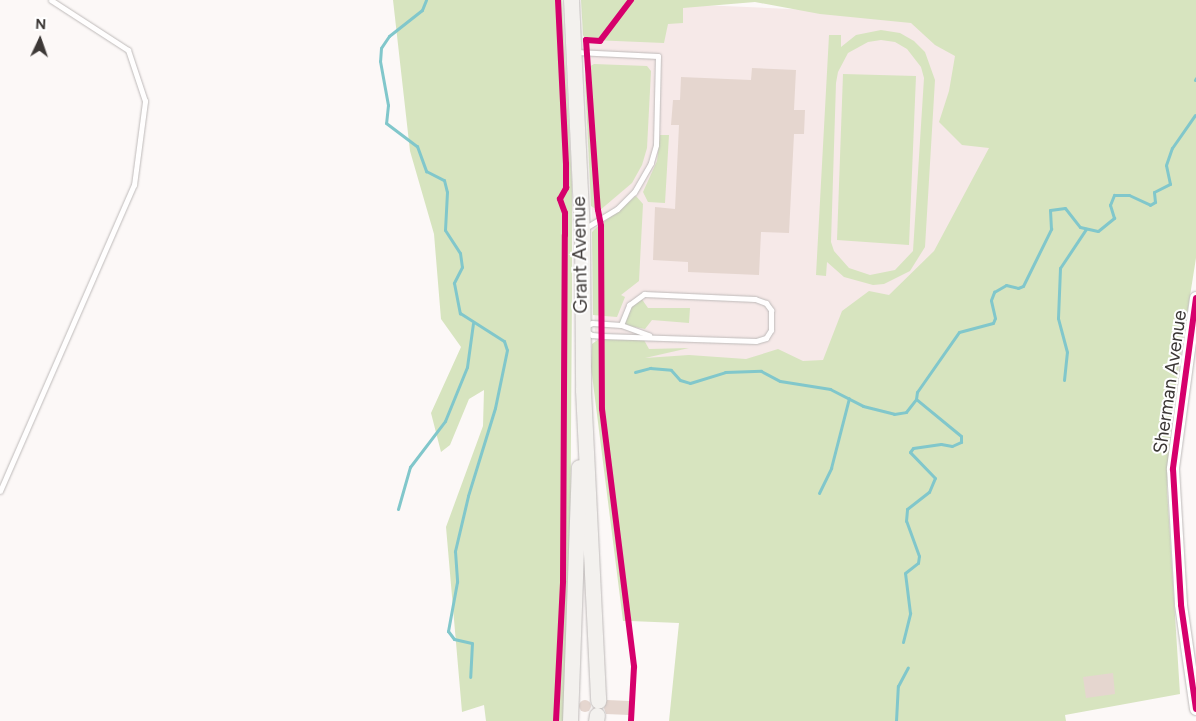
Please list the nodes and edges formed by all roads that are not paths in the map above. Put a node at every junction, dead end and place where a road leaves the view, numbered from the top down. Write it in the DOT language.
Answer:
graph roads {
  1 [pos="51,0"];
  2 [pos="572,0"];
  3 [pos="574,52"];
  4 [pos="582,230"];
  5 [pos="1196,298"];
  6 [pos="622,325"];
  7 [pos="581,328"];
  8 [pos="650,336"];
  9 [pos="583,390"];
  10 [pos="0,491"];
  11 [pos="1191,641"];
  12 [pos="1196,709"];
  13 [pos="597,712"];
  14 [pos="570,721"];
  1 -- 10 [label="lane"];
  2 -- 3 [label="main road, Grant Avenue"];
  3 -- 4 [label="main road, Grant Avenue"];
  3 -- 4 [label="lane"];
  4 -- 7 [label="main road, Grant Avenue"];
  5 -- 11 [label="street, Sherman Avenue"];
  6 -- 7 [label="lane"];
  6 -- 8 [label="lane"];
  6 -- 8 [label="lane"];
  7 -- 8 [label="lane"];
  7 -- 9 [label="main road, Grant Avenue"];
  9 -- 13 [label="main road, Grant Avenue"];
  9 -- 14 [label="main road, Grant Avenue"];
  11 -- 12 [label="street, Sherman Avenue"];
}
